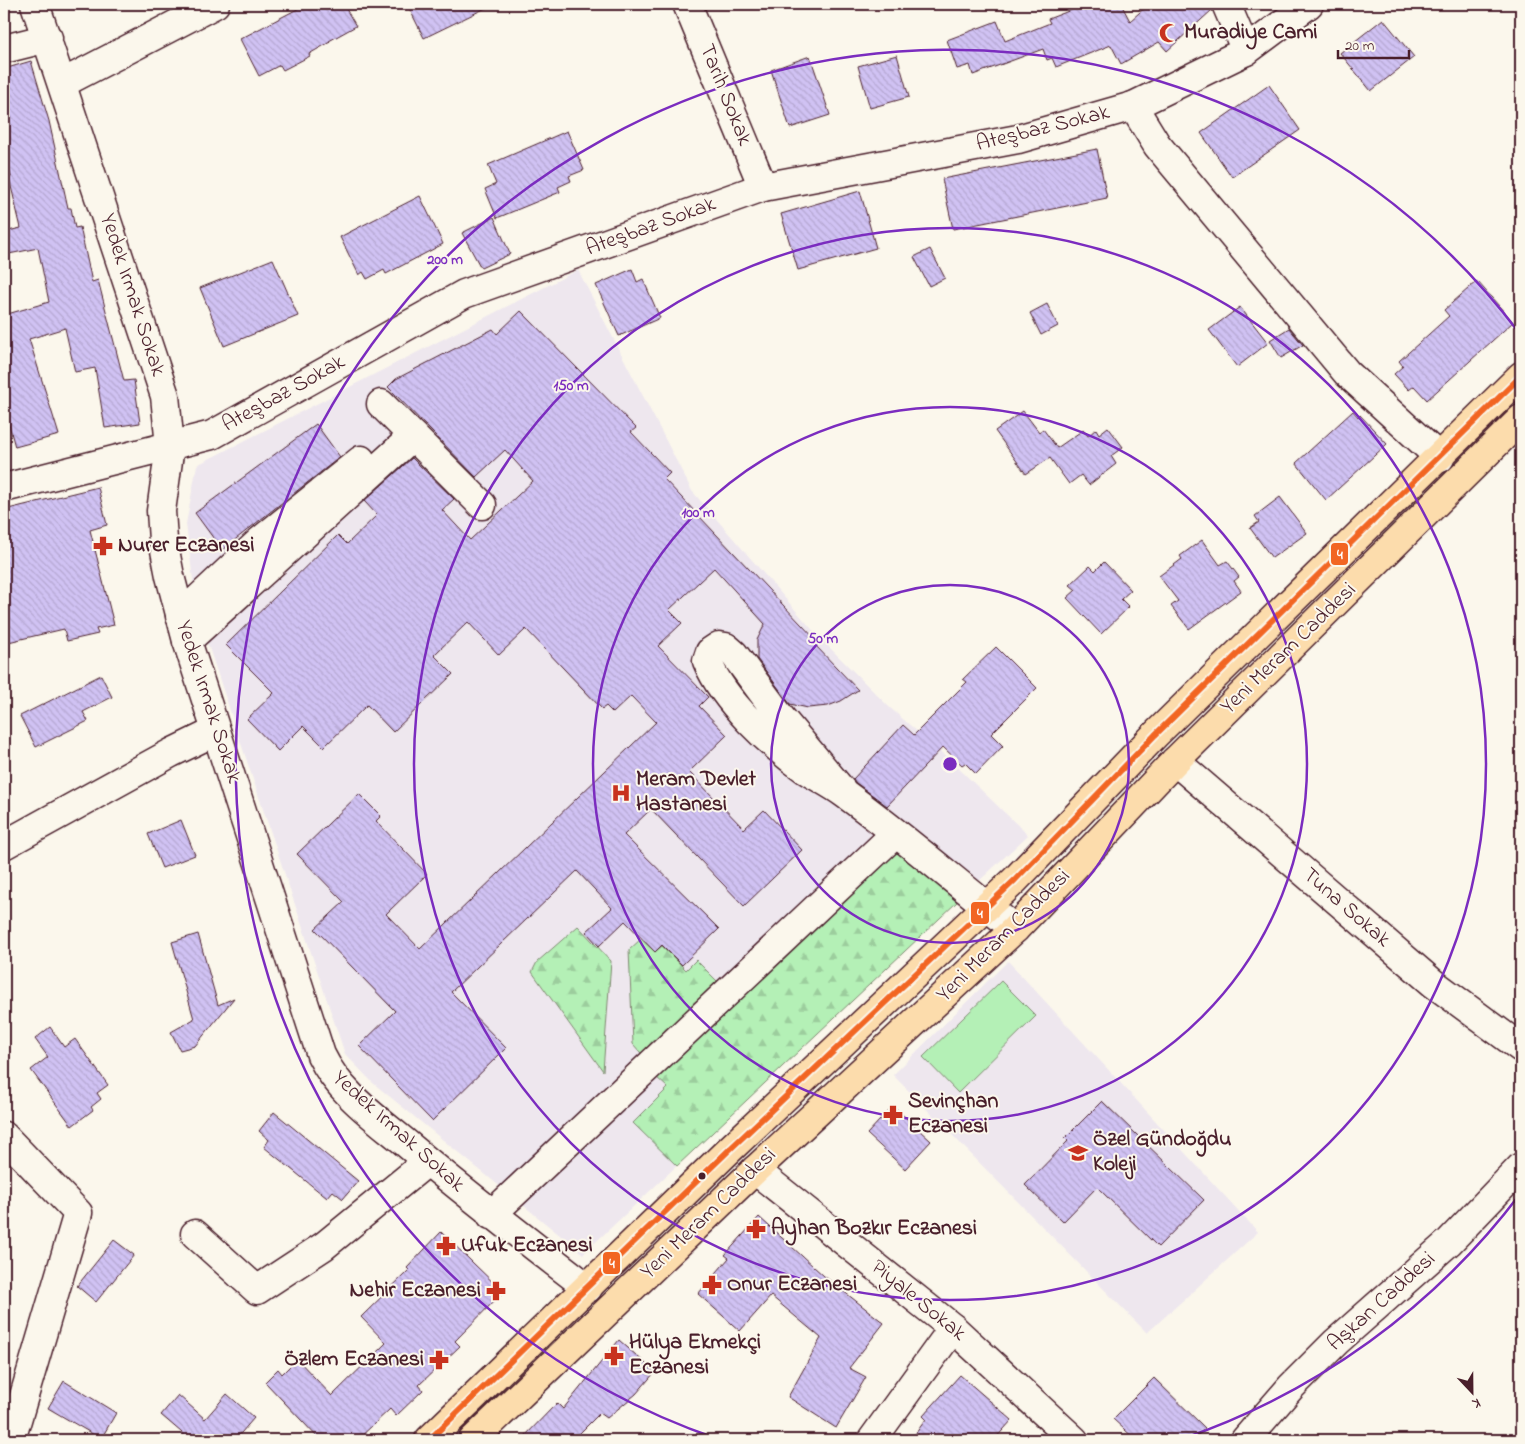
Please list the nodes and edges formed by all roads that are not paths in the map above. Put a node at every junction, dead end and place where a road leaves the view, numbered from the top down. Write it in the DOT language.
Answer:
graph roads {
  1 [pos="35,4"];
  2 [pos="215,4"];
  3 [pos="687,4"];
  4 [pos="1226,4"];
  5 [pos="1309,4"];
  6 [pos="48,38"];
  7 [pos="4,49"];
  8 [pos="1246,51"];
  9 [pos="63,84"];
  10 [pos="1132,106"];
  11 [pos="762,187"];
  12 [pos="1521,376"];
  13 [pos="381,404"];
  14 [pos="1521,419"];
  15 [pos="408,431"];
  16 [pos="170,446"];
  17 [pos="1440,458"];
  18 [pos="4,488"];
  19 [pos="482,505"];
  20 [pos="183,628"];
  21 [pos="216,731"];
  22 [pos="1175,761"];
  23 [pos="845,794"];
  24 [pos="895,834"];
  25 [pos="4,845"];
  26 [pos="986,906"];
  27 [pos="1015,929"];
  28 [pos="1521,1048"];
  29 [pos="4,1136"];
  30 [pos="427,1162"];
  31 [pos="1521,1167"];
  32 [pos="755,1170"];
  33 [pos="491,1215"];
  34 [pos="195,1234"];
  35 [pos="588,1288"];
  36 [pos="953,1328"];
  37 [pos="10,1440"];
  38 [pos="429,1440"];
  39 [pos="474,1440"];
  40 [pos="872,1440"];
  41 [pos="1074,1440"];
  42 [pos="1245,1440"];
  1 -- 6 [label="street, Yedek Irmak Sokak"];
  2 -- 9 [label="street"];
  3 -- 11 [label="street, Tarih Sokak"];
  4 -- 8 [label="street"];
  5 -- 8 [label="street, Ateşbaz Sokak"];
  6 -- 7 [label="street"];
  6 -- 9 [label="street, Yedek Irmak Sokak"];
  8 -- 10 [label="street, Ateşbaz Sokak"];
  9 -- 16 [label="street, Yedek Irmak Sokak"];
  10 -- 11 [label="street, Ateşbaz Sokak"];
  10 -- 17 [label="street"];
  11 -- 16 [label="street, Ateşbaz Sokak"];
  12 -- 17 [label="main road, Yeni Meram Caddesi"];
  13 -- 15 [label="street"];
  14 -- 22 [label="main road, Yeni Meram Caddesi"];
  15 -- 19 [label="street"];
  15 -- 20 [label="street"];
  16 -- 18 [label="street, Ateşbaz Sokak"];
  16 -- 20 [label="street, Yedek Irmak Sokak"];
  17 -- 26 [label="main road, Yeni Meram Caddesi"];
  20 -- 21 [label="street, Yedek Irmak Sokak"];
  21 -- 25 [label="street"];
  21 -- 30 [label="street, Yedek Irmak Sokak"];
  22 -- 27 [label="main road, Yeni Meram Caddesi"];
  22 -- 28 [label="street, Tuna Sokak"];
  23 -- 23 [label="street"];
  23 -- 24 [label="street"];
  24 -- 26 [label="street"];
  24 -- 33 [label="street"];
  26 -- 27 [label="street"];
  26 -- 35 [label="main road, Yeni Meram Caddesi"];
  27 -- 32 [label="main road, Yeni Meram Caddesi"];
  29 -- 37 [label="street"];
  30 -- 33 [label="street, Yedek Irmak Sokak"];
  30 -- 34 [label="street"];
  31 -- 42 [label="street, Aşkan Caddesi"];
  32 -- 36 [label="street, Piyale Sokak"];
  32 -- 39 [label="main road, Yeni Meram Caddesi"];
  33 -- 35 [label="street, Yedek Irmak Sokak"];
  35 -- 38 [label="main road, Yeni Meram Caddesi"];
  36 -- 40 [label="street"];
  36 -- 41 [label="street, Piyale Sokak"];
}
